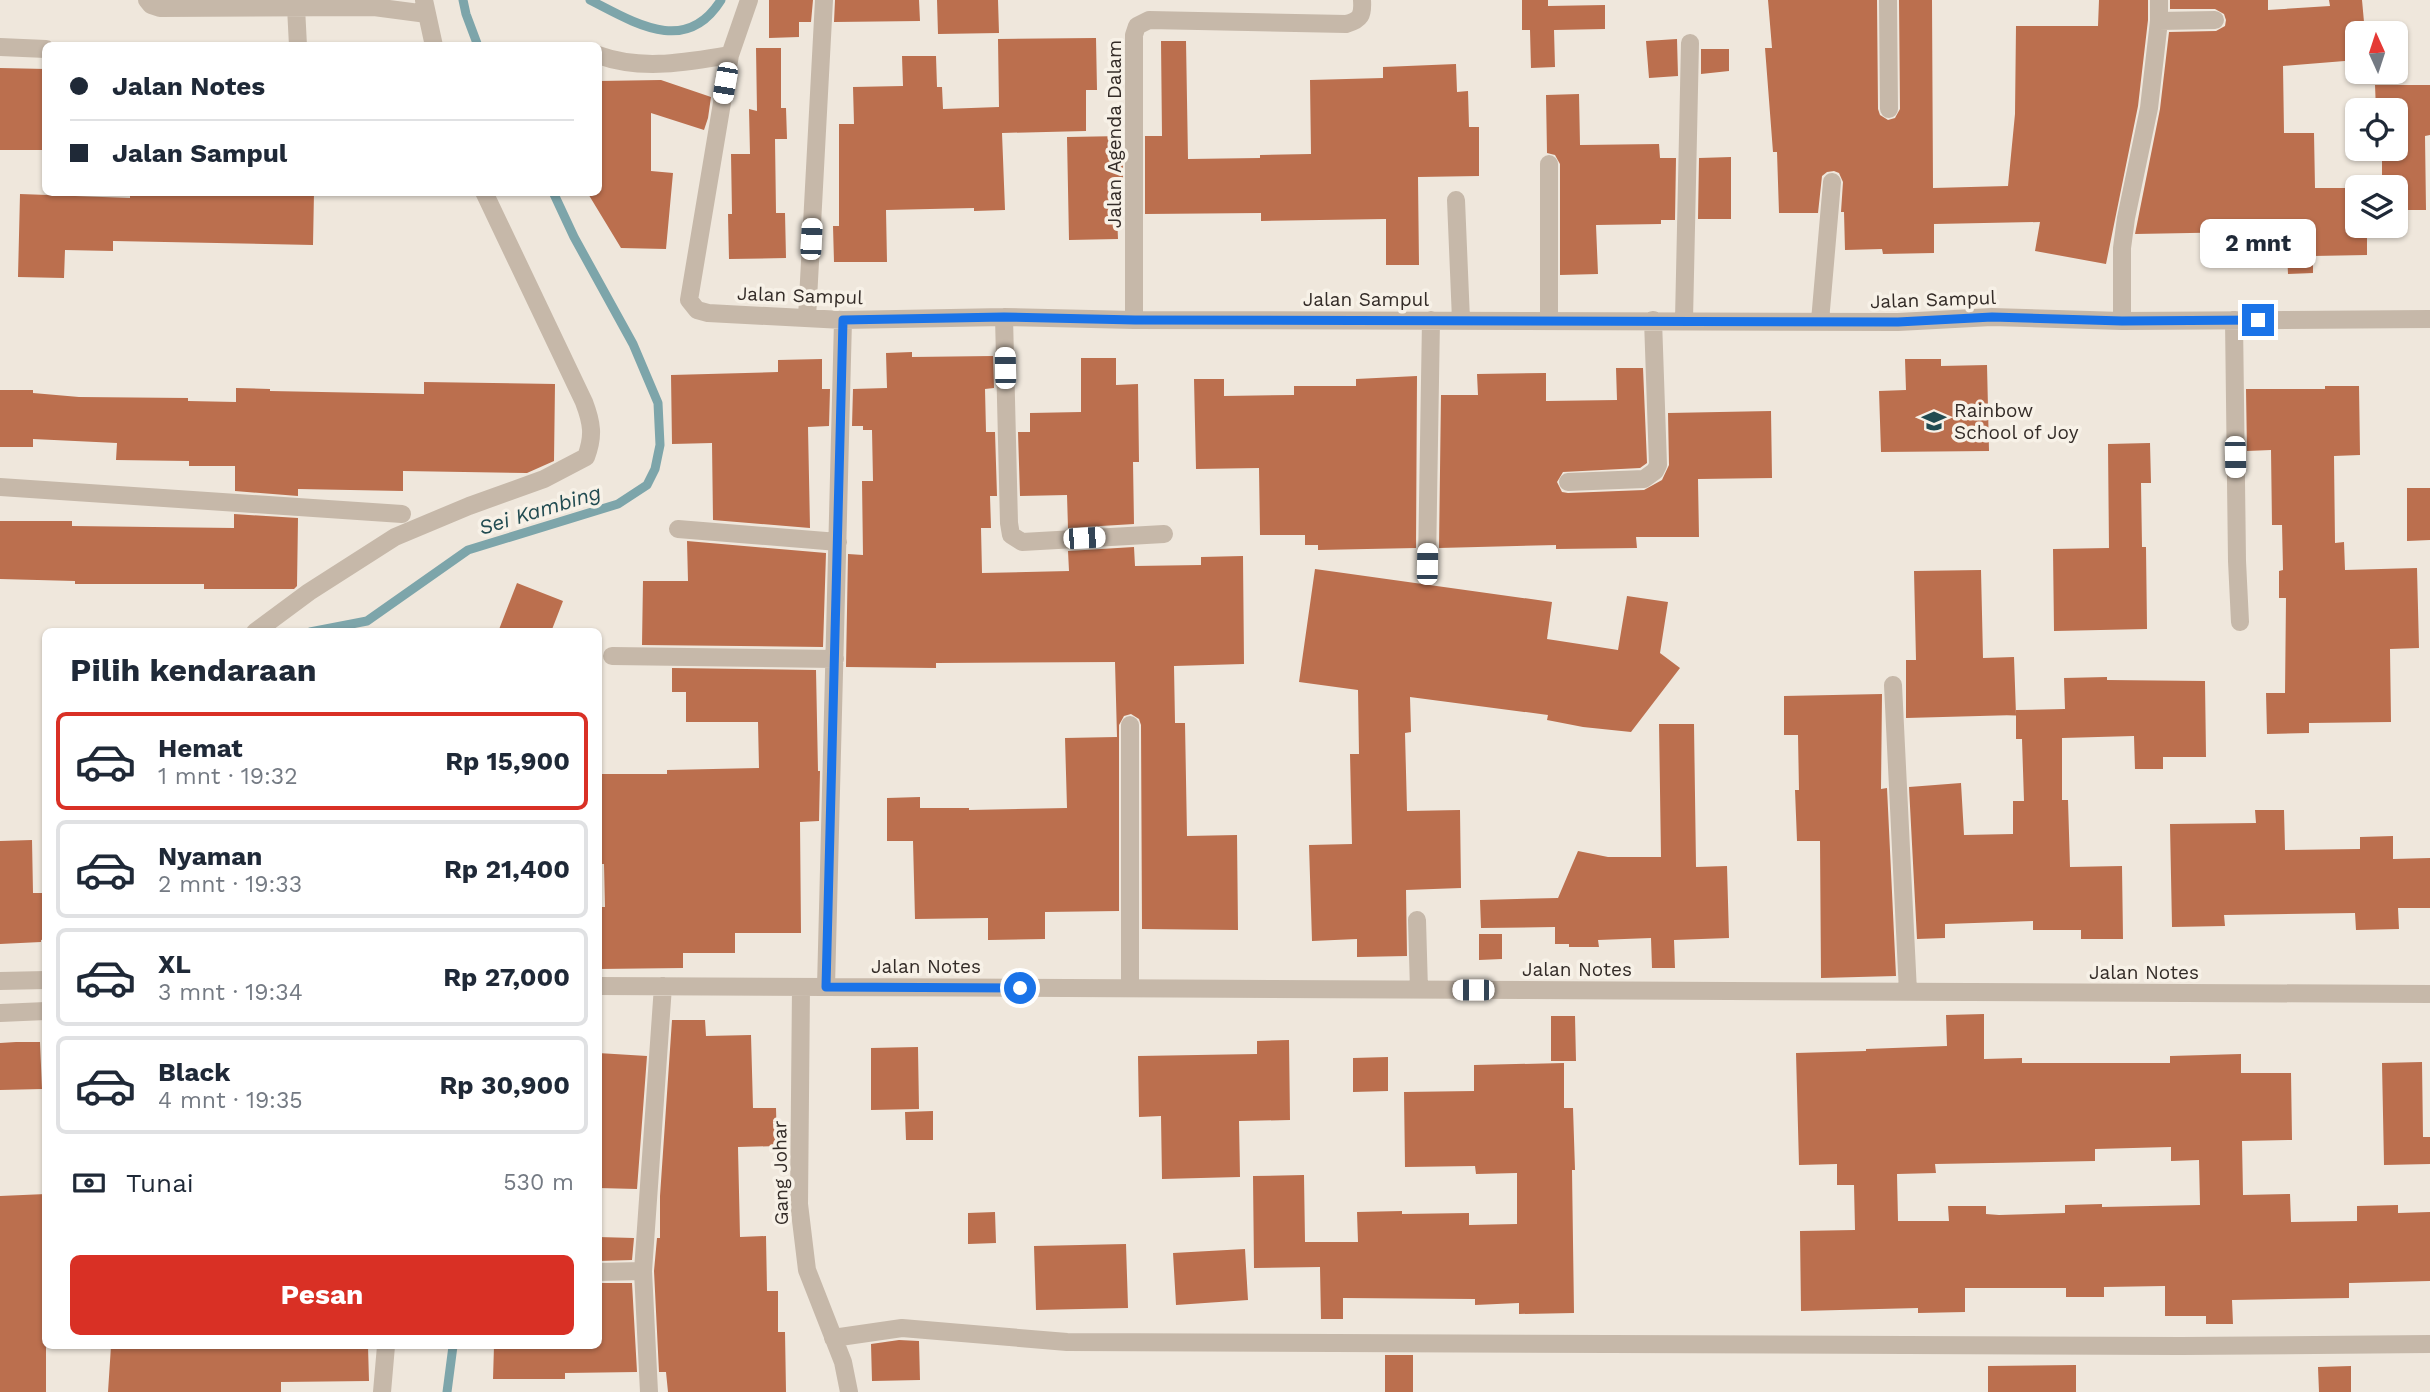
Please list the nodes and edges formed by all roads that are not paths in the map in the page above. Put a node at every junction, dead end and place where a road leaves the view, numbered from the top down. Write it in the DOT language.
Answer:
graph roads {
  1 [pos="147,0"];
  2 [pos="748,0"];
  3 [pos="824,0"];
  4 [pos="1362,0"];
  5 [pos="1888,0"];
  6 [pos="2159,0"];
  7 [pos="296,7"];
  8 [pos="426,7"];
  9 [pos="2215,20"];
  10 [pos="2159,21"];
  11 [pos="298,42"];
  12 [pos="433,42"];
  13 [pos="1690,43"];
  14 [pos="0,47"];
  15 [pos="42,49"];
  16 [pos="730,55"];
  17 [pos="602,56"];
  18 [pos="1889,109"];
  19 [pos="1549,164"];
  20 [pos="1832,182"];
  21 [pos="486,196"];
  22 [pos="1456,200"];
  23 [pos="1004,317"];
  24 [pos="807,318"];
  25 [pos="2430,318"];
  26 [pos="843,320"];
  27 [pos="1135,320"];
  28 [pos="1431,320"];
  29 [pos="1461,320"];
  30 [pos="1549,320"];
  31 [pos="1653,320"];
  32 [pos="1684,320"];
  33 [pos="2234,320"];
  34 [pos="1821,321"];
  35 [pos="2122,321"];
  36 [pos="1569,482"];
  37 [pos="0,487"];
  38 [pos="402,514"];
  39 [pos="678,529"];
  40 [pos="1164,534"];
  41 [pos="838,542"];
  42 [pos="1427,564"];
  43 [pos="2240,622"];
  44 [pos="260,628"];
  45 [pos="612,656"];
  46 [pos="835,659"];
  47 [pos="1893,685"];
  48 [pos="1130,725"];
  49 [pos="1417,920"];
  50 [pos="42,980"];
  51 [pos="0,981"];
  52 [pos="602,986"];
  53 [pos="663,986"];
  54 [pos="801,987"];
  55 [pos="826,987"];
  56 [pos="1130,988"];
  57 [pos="1419,990"];
  58 [pos="1908,992"];
  59 [pos="2430,994"];
  60 [pos="0,1001"];
  61 [pos="42,1011"];
  62 [pos="0,1013"];
  63 [pos="602,1272"];
  64 [pos="643,1272"];
  65 [pos="833,1338"];
  66 [pos="2430,1344"];
  67 [pos="386,1349"];
  68 [pos="382,1392"];
  69 [pos="649,1392"];
  70 [pos="849,1392"];
  1 -- 7 [label="street"];
  2 -- 16 [label="street"];
  3 -- 24 [label="street"];
  4 -- 27 [label="street, Jalan Agenda Dalam"];
  5 -- 18 [label="street"];
  6 -- 10 [label="street"];
  7 -- 8 [label="street"];
  7 -- 11 [label="street"];
  8 -- 12 [label="street"];
  9 -- 10 [label="street"];
  10 -- 35 [label="street"];
  13 -- 32 [label="street"];
  14 -- 15 [label="street"];
  16 -- 17 [label="street"];
  16 -- 24 [label="street, Jalan Sampul"];
  19 -- 30 [label="street"];
  20 -- 34 [label="street"];
  21 -- 44 [label="street"];
  22 -- 29 [label="street"];
  23 -- 26 [label="street, Jalan Sampul"];
  23 -- 27 [label="street, Jalan Sampul"];
  23 -- 40 [label="street"];
  24 -- 26 [label="street, Jalan Sampul"];
  25 -- 33 [label="street, Jalan Sampul"];
  26 -- 41 [label="street"];
  27 -- 28 [label="street, Jalan Sampul"];
  28 -- 29 [label="street, Jalan Sampul"];
  28 -- 42 [label="street"];
  29 -- 30 [label="street, Jalan Sampul"];
  30 -- 31 [label="street, Jalan Sampul"];
  31 -- 32 [label="street, Jalan Sampul"];
  31 -- 36 [label="street"];
  32 -- 34 [label="street, Jalan Sampul"];
  33 -- 35 [label="street, Jalan Sampul"];
  33 -- 43 [label="street"];
  34 -- 35 [label="street, Jalan Sampul"];
  37 -- 38 [label="street"];
  39 -- 41 [label="street"];
  41 -- 46 [label="street"];
  45 -- 46 [label="street"];
  46 -- 55 [label="street"];
  47 -- 58 [label="street"];
  48 -- 56 [label="street"];
  49 -- 57 [label="street"];
  50 -- 51 [label="street"];
  52 -- 53 [label="street, Jalan Notes"];
  53 -- 54 [label="street, Jalan Notes"];
  53 -- 64 [label="street"];
  54 -- 55 [label="street, Jalan Notes"];
  54 -- 65 [label="street, Gang Johar"];
  55 -- 56 [label="street, Jalan Notes"];
  56 -- 57 [label="street, Jalan Notes"];
  57 -- 58 [label="street, Jalan Notes"];
  58 -- 59 [label="street, Jalan Notes"];
  60 -- 62 [label="street"];
  61 -- 62 [label="street"];
  63 -- 64 [label="street"];
  64 -- 69 [label="street"];
  65 -- 66 [label="street"];
  65 -- 70 [label="street, Gang Johar"];
  67 -- 68 [label="street"];
}
